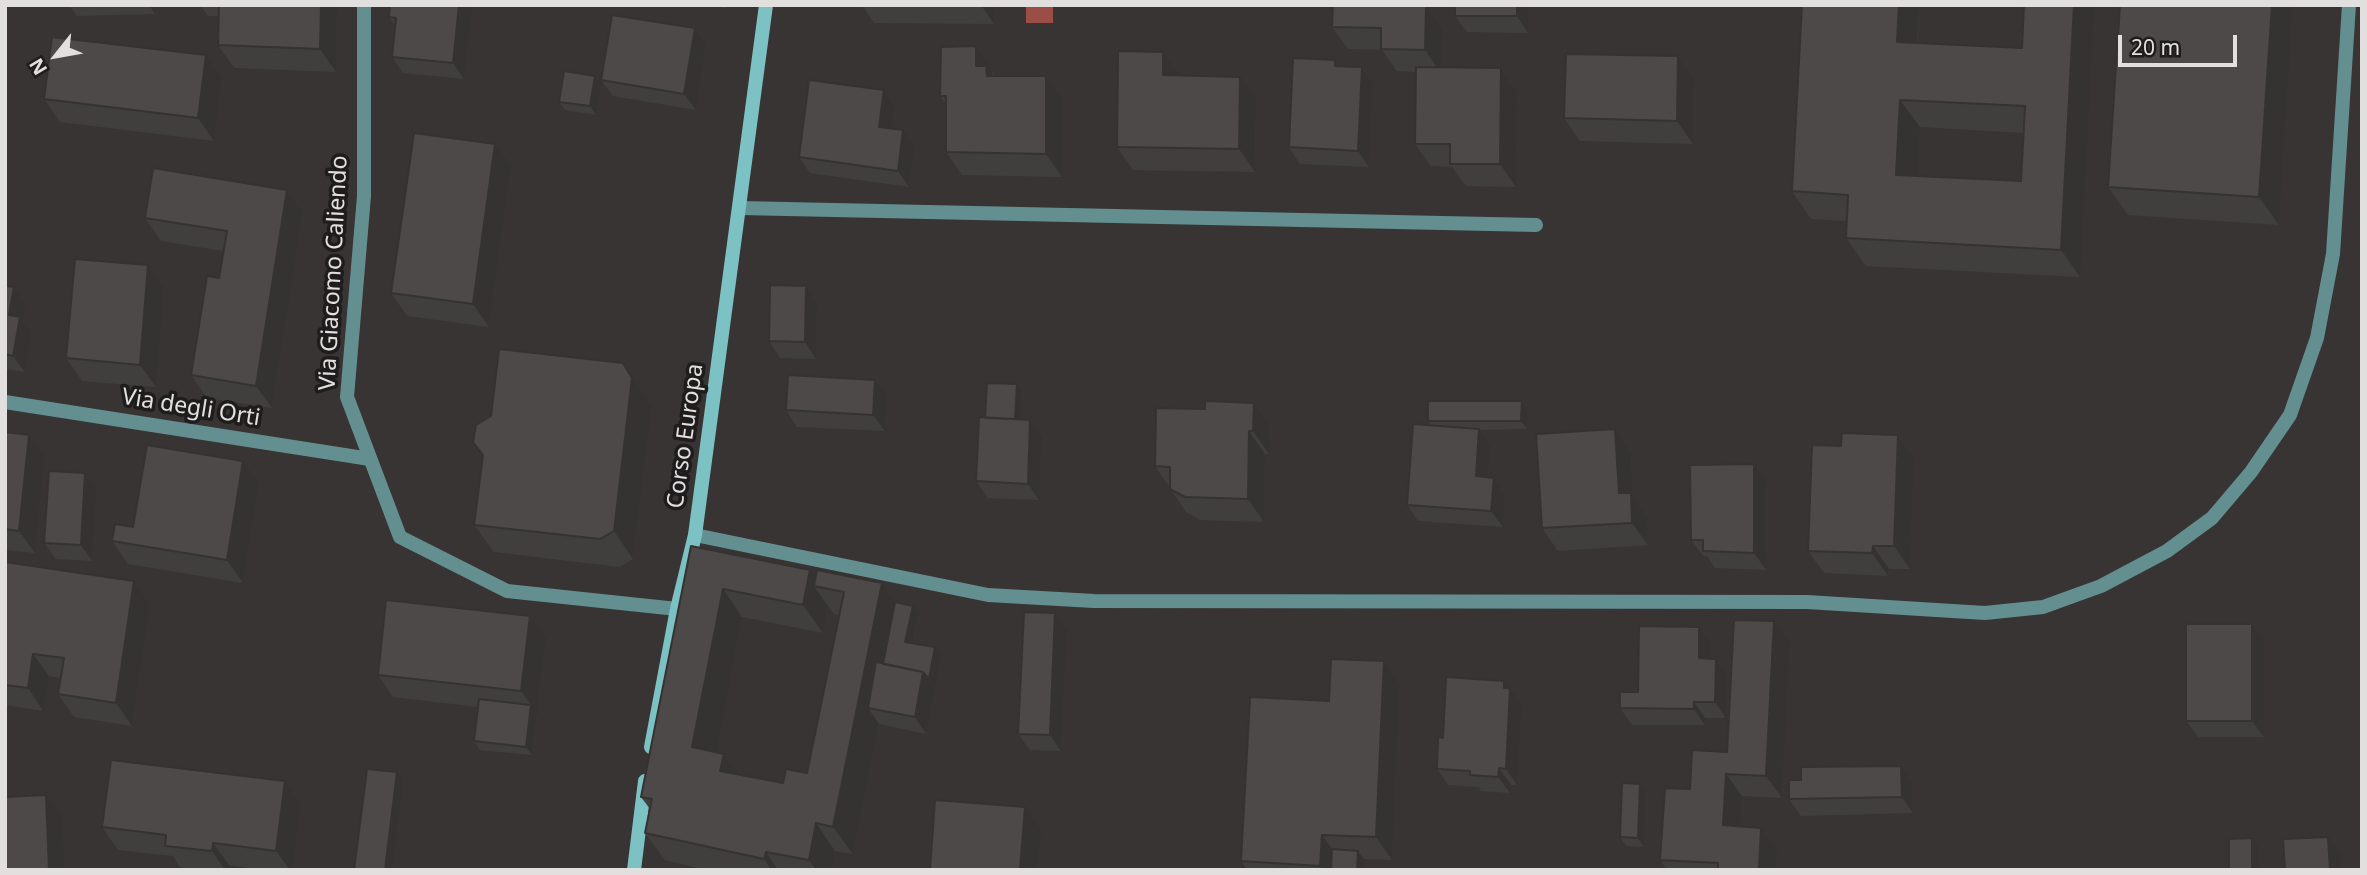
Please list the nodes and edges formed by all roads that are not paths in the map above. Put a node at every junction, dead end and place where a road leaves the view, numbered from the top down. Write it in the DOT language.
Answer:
graph roads {
  1 [pos="364,5"];
  2 [pos="766,5"];
  3 [pos="2349,5"];
  4 [pos="740,208"];
  5 [pos="1536,225"];
  6 [pos="5,402"];
  7 [pos="370,459"];
  8 [pos="695,535"];
  9 [pos="677,609"];
  10 [pos="634,870"];
  1 -- 7 [label="street, Via Giacomo Caliendo"];
  2 -- 4 [label="main road, Corso Europa"];
  3 -- 8 [label="street"];
  4 -- 5 [label="street"];
  4 -- 8 [label="main road, Corso Europa"];
  6 -- 7 [label="street, Via degli Orti"];
  7 -- 9 [label="street, Via Giacomo Caliendo"];
  8 -- 9 [label="main road, Corso Europa"];
  9 -- 10 [label="main road, Corso Europa"];
}
